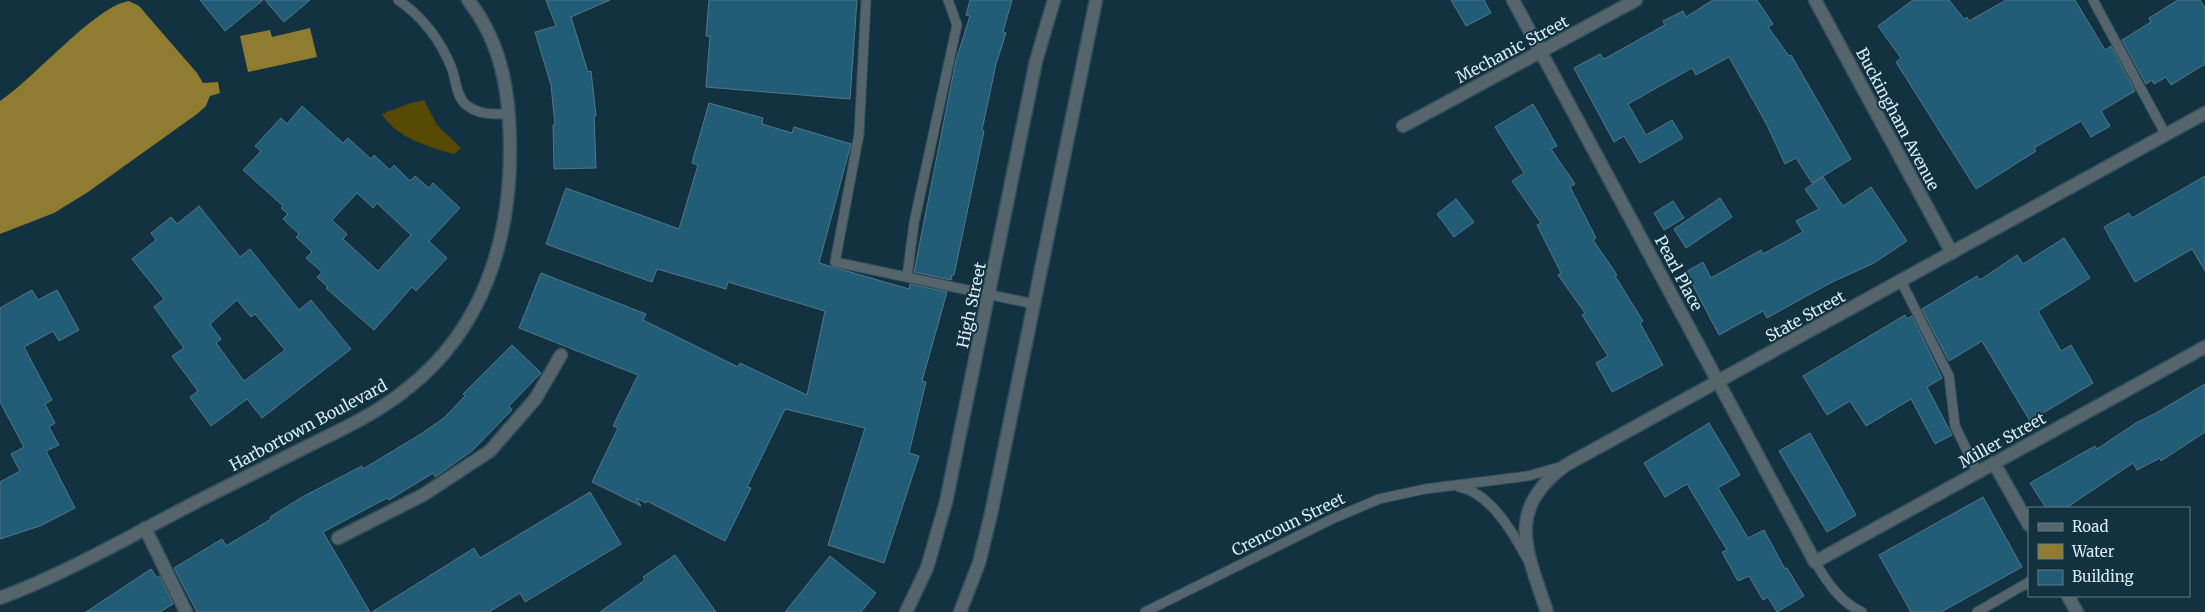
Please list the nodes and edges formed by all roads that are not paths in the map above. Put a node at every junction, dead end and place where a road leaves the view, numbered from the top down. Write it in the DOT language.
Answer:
graph roads {
  1 [pos="398,0"];
  2 [pos="468,0"];
  3 [pos="866,0"];
  4 [pos="948,0"];
  5 [pos="1054,0"];
  6 [pos="1096,0"];
  7 [pos="1513,0"];
  8 [pos="1636,0"];
  9 [pos="1815,0"];
  10 [pos="2093,0"];
  11 [pos="1540,52"];
  12 [pos="2205,113"];
  13 [pos="509,114"];
  14 [pos="1402,126"];
  15 [pos="2166,135"];
  16 [pos="1952,253"];
  17 [pos="906,277"];
  18 [pos="1901,281"];
  19 [pos="990,295"];
  20 [pos="1034,304"];
  21 [pos="2205,347"];
  22 [pos="561,355"];
  23 [pos="1719,382"];
  24 [pos="1994,463"];
  25 [pos="1566,465"];
  26 [pos="1978,473"];
  27 [pos="1451,485"];
  28 [pos="2028,523"];
  29 [pos="145,528"];
  30 [pos="338,538"];
  31 [pos="1815,562"];
  32 [pos="1533,570"];
  33 [pos="2028,583"];
  34 [pos="2069,597"];
  35 [pos="0,598"];
  36 [pos="186,612"];
  37 [pos="906,612"];
  38 [pos="960,612"];
  39 [pos="1145,612"];
  40 [pos="1547,612"];
  41 [pos="1862,612"];
  42 [pos="1977,612"];
  43 [pos="2077,612"];
  1 -- 13 [label="lane"];
  2 -- 13 [label="street, Harbortown Boulevard"];
  3 -- 17 [label="lane"];
  4 -- 17 [label="lane"];
  5 -- 19 [label="street, High Street"];
  6 -- 20 [label="street"];
  7 -- 11 [label="street, Pearl Place"];
  8 -- 11 [label="street, Mechanic Street"];
  9 -- 16 [label="street, Buckingham Avenue"];
  10 -- 15 [label="lane"];
  11 -- 14 [label="street, Mechanic Street"];
  11 -- 23 [label="street, Pearl Place"];
  12 -- 15 [label="street, State Street"];
  13 -- 29 [label="street, Harbortown Boulevard"];
  15 -- 16 [label="street, State Street"];
  16 -- 18 [label="street, State Street"];
  17 -- 19 [label="lane"];
  18 -- 23 [label="street, State Street"];
  18 -- 26 [label="lane"];
  19 -- 20 [label="lane"];
  19 -- 37 [label="street, High Street"];
  20 -- 38 [label="street"];
  21 -- 24 [label="street, Miller Street"];
  22 -- 30 [label="street"];
  23 -- 25 [label="street, State Street"];
  23 -- 31 [label="street, Pearl Place"];
  24 -- 26 [label="street, Miller Street"];
  24 -- 28 [label="street"];
  25 -- 27 [label="lane, Crencoun Street"];
  25 -- 32 [label="street, State Street"];
  26 -- 31 [label="street, Miller Street"];
  27 -- 32 [label="lane, Crencoun Street"];
  27 -- 39 [label="lane, Crencoun Street"];
  29 -- 35 [label="street, Harbortown Boulevard"];
  29 -- 36 [label="street"];
  31 -- 41 [label="lane"];
  32 -- 40 [label="street, State Street"];
  33 -- 42 [label="lane"];
  34 -- 43 [label="street"];
}
